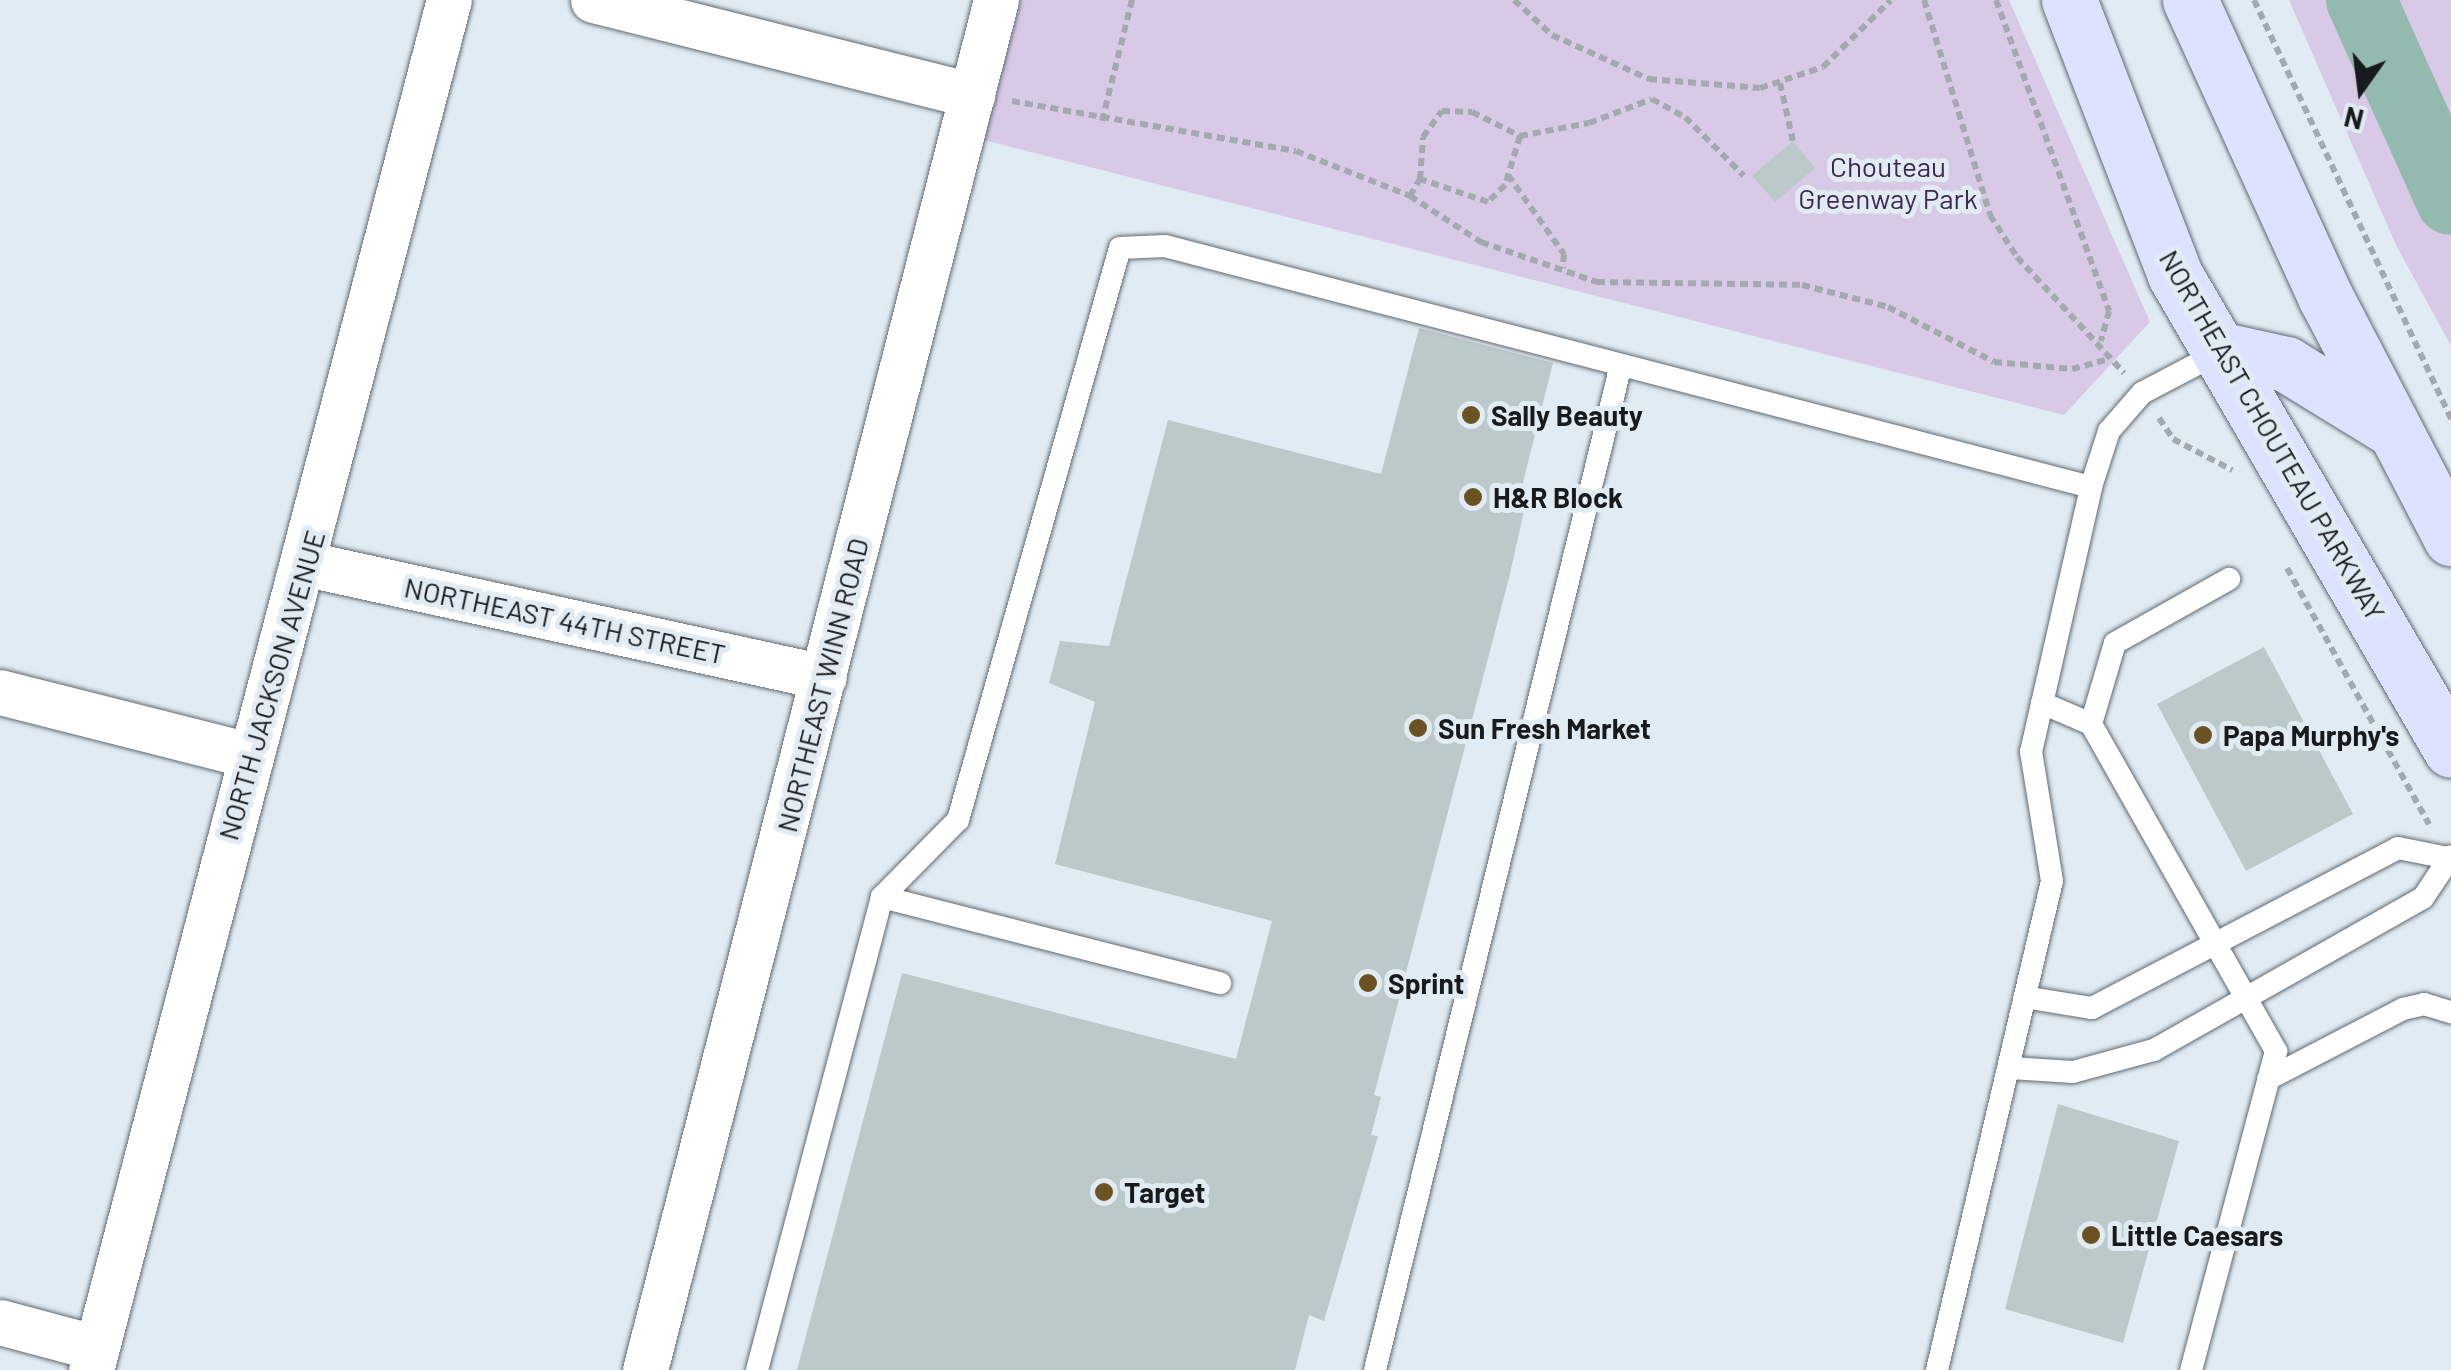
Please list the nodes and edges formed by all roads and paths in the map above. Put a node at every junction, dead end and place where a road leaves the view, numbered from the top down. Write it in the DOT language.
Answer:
graph roads {
  1 [pos="448,0"];
  2 [pos="593,0"];
  3 [pos="996,0"];
  4 [pos="1132,0"];
  5 [pos="1514,0"];
  6 [pos="1892,0"];
  7 [pos="1924,0"];
  8 [pos="1996,0"];
  9 [pos="2068,0"];
  10 [pos="2190,0"];
  11 [pos="2254,0"];
  12 [pos="1663,81"];
  13 [pos="1780,83"];
  14 [pos="972,96"];
  15 [pos="1660,100"];
  16 [pos="1102,121"];
  17 [pos="1520,136"];
  18 [pos="1792,140"];
  19 [pos="1508,175"];
  20 [pos="1744,176"];
  21 [pos="1420,179"];
  22 [pos="1410,196"];
  23 [pos="1563,268"];
  24 [pos="2101,341"];
  25 [pos="2223,350"];
  26 [pos="2110,359"];
  27 [pos="1620,369"];
  28 [pos="2142,392"];
  29 [pos="2451,419"];
  30 [pos="2389,427"];
  31 [pos="2091,487"];
  32 [pos="2242,488"];
  33 [pos="2451,538"];
  34 [pos="2280,555"];
  35 [pos="306,564"];
  36 [pos="2229,579"];
  37 [pos="824,677"];
  38 [pos="0,692"];
  39 [pos="2042,703"];
  40 [pos="2091,724"];
  41 [pos="2451,750"];
  42 [pos="248,755"];
  43 [pos="2450,857"];
  44 [pos="882,898"];
  45 [pos="2214,949"];
  46 [pos="1220,984"];
  47 [pos="2030,998"];
  48 [pos="2246,998"];
  49 [pos="2451,1012"];
  50 [pos="2011,1068"];
  51 [pos="2268,1080"];
  52 [pos="0,1322"];
  53 [pos="94,1359"];
  54 [pos="645,1370"];
  55 [pos="757,1370"];
  56 [pos="1375,1370"];
  57 [pos="1938,1370"];
  58 [pos="2192,1370"];
  1 -- 35 [label="street, NORTH JACKSON AVENUE"];
  2 -- 14 [label="street"];
  3 -- 14 [label="street, NORTHEAST WINN ROAD"];
  4 -- 16 [label="path"];
  5 -- 12 [label="path"];
  6 -- 13 [label="path"];
  7 -- 24 [label="path"];
  8 -- 24 [label="path"];
  9 -- 25 [label="main road, NORTHEAST CHOUTEAU PARKWAY"];
  10 -- 30 [label="main road"];
  11 -- 29 [label="path"];
  12 -- 13 [label="path"];
  12 -- 15 [label="path"];
  13 -- 18 [label="path"];
  14 -- 16 [label="path"];
  14 -- 37 [label="street, NORTHEAST WINN ROAD"];
  15 -- 17 [label="path"];
  15 -- 20 [label="path"];
  16 -- 22 [label="path"];
  17 -- 19 [label="path"];
  17 -- 21 [label="path"];
  19 -- 21 [label="path"];
  19 -- 23 [label="path"];
  21 -- 22 [label="path"];
  22 -- 23 [label="path"];
  23 -- 26 [label="path"];
  24 -- 26 [label="path"];
  25 -- 28 [label="lane"];
  25 -- 30 [label="main road"];
  25 -- 41 [label="main road, NORTHEAST CHOUTEAU PARKWAY"];
  26 -- 28 [label="path"];
  27 -- 31 [label="lane"];
  27 -- 44 [label="lane"];
  27 -- 56 [label="lane"];
  28 -- 31 [label="lane"];
  28 -- 32 [label="path"];
  30 -- 33 [label="main road"];
  31 -- 39 [label="lane"];
  34 -- 43 [label="path"];
  35 -- 37 [label="street, NORTHEAST 44TH STREET"];
  35 -- 42 [label="street, NORTH JACKSON AVENUE"];
  36 -- 40 [label="lane"];
  37 -- 54 [label="street, NORTHEAST WINN ROAD"];
  38 -- 42 [label="street"];
  39 -- 40 [label="lane"];
  39 -- 47 [label="lane"];
  40 -- 45 [label="lane"];
  42 -- 53 [label="street, NORTH JACKSON AVENUE"];
  43 -- 45 [label="lane"];
  43 -- 48 [label="lane"];
  44 -- 46 [label="lane"];
  44 -- 55 [label="lane"];
  45 -- 47 [label="lane"];
  45 -- 48 [label="lane"];
  47 -- 50 [label="lane"];
  48 -- 50 [label="lane"];
  48 -- 51 [label="lane"];
  49 -- 51 [label="lane"];
  50 -- 57 [label="lane"];
  51 -- 58 [label="lane"];
  52 -- 53 [label="street"];
}
